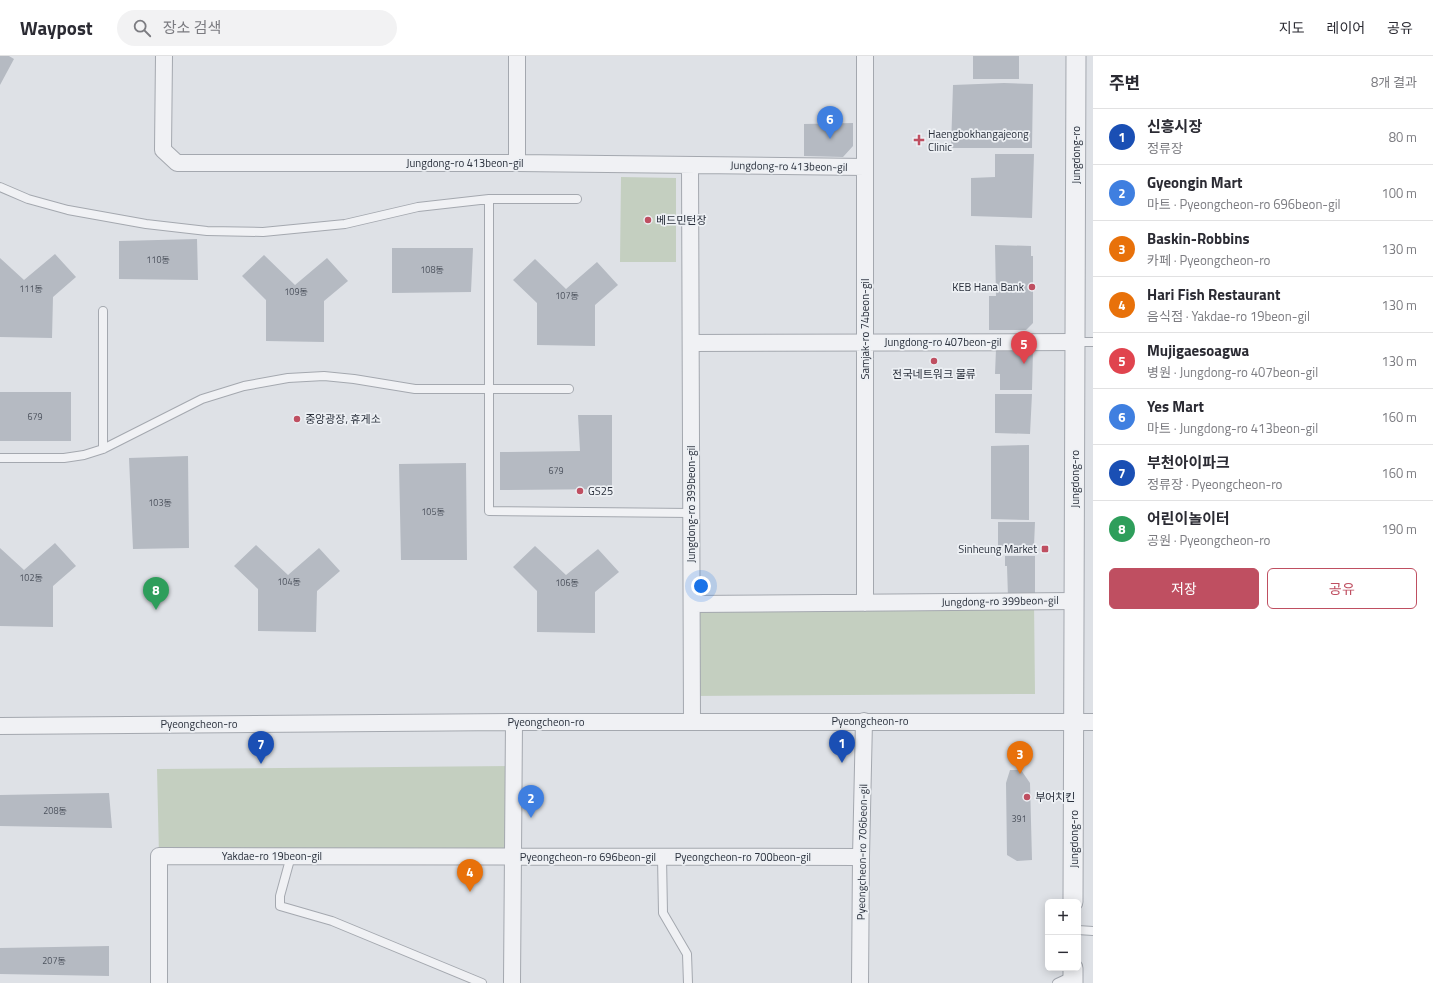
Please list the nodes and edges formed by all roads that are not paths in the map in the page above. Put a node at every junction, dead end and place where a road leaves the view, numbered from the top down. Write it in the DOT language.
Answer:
graph roads {
  1 [pos="164,56"];
  2 [pos="517,56"];
  3 [pos="865,56"];
  4 [pos="1076,56"];
  5 [pos="517,163"];
  6 [pos="690,165"];
  7 [pos="865,167"];
  8 [pos="0,187"];
  9 [pos="489,199"];
  10 [pos="577,199"];
  11 [pos="103,311"];
  12 [pos="865,342"];
  13 [pos="1084,342"];
  14 [pos="690,343"];
  15 [pos="569,389"];
  16 [pos="489,390"];
  17 [pos="103,449"];
  18 [pos="0,458"];
  19 [pos="691,512"];
  20 [pos="1075,601"];
  21 [pos="865,603"];
  22 [pos="692,604"];
  23 [pos="864,721"];
  24 [pos="514,722"];
  25 [pos="692,722"];
  26 [pos="1084,722"];
  27 [pos="0,726"];
  28 [pos="291,856"];
  29 [pos="513,857"];
  30 [pos="662,857"];
  31 [pos="861,857"];
  32 [pos="1073,899"];
  33 [pos="1081,930"];
  34 [pos="1093,931"];
  35 [pos="159,983"];
  36 [pos="482,983"];
  37 [pos="512,983"];
  38 [pos="688,983"];
  39 [pos="860,983"];
  1 -- 5 [label="street, Jungdong-ro 413beon-gil"];
  2 -- 5 [label="street"];
  3 -- 7 [label="street, Samjak-ro 74beon-gil"];
  4 -- 13 [label="street, Jungdong-ro"];
  5 -- 6 [label="street, Jungdong-ro 413beon-gil"];
  6 -- 7 [label="street, Jungdong-ro 413beon-gil"];
  6 -- 14 [label="street, Jungdong-ro 399beon-gil"];
  7 -- 12 [label="street, Samjak-ro 74beon-gil"];
  8 -- 9 [label="lane"];
  9 -- 10 [label="lane"];
  9 -- 16 [label="lane"];
  11 -- 17 [label="lane"];
  12 -- 13 [label="street, Jungdong-ro 407beon-gil"];
  12 -- 14 [label="street, Jungdong-ro 407beon-gil"];
  12 -- 21 [label="street, Samjak-ro 74beon-gil"];
  13 -- 20 [label="street, Jungdong-ro"];
  14 -- 19 [label="street, Jungdong-ro 399beon-gil"];
  15 -- 16 [label="lane"];
  16 -- 17 [label="lane"];
  16 -- 19 [label="lane"];
  17 -- 18 [label="lane"];
  19 -- 22 [label="street, Jungdong-ro 399beon-gil"];
  20 -- 21 [label="street, Jungdong-ro 399beon-gil"];
  20 -- 26 [label="street, Jungdong-ro"];
  21 -- 22 [label="street, Jungdong-ro 399beon-gil"];
  22 -- 25 [label="street"];
  23 -- 25 [label="street, Pyeongcheon-ro"];
  23 -- 26 [label="street, Pyeongcheon-ro"];
  23 -- 31 [label="street, Pyeongcheon-ro 706beon-gil"];
  24 -- 25 [label="street, Pyeongcheon-ro"];
  24 -- 27 [label="street, Pyeongcheon-ro"];
  24 -- 29 [label="street, Pyeongcheon-ro 696beon-gil"];
  26 -- 32 [label="street, Jungdong-ro"];
  28 -- 29 [label="street, Yakdae-ro 19beon-gil"];
  28 -- 35 [label="street, Yakdae-ro 19beon-gil"];
  28 -- 36 [label="lane"];
  29 -- 30 [label="street, Pyeongcheon-ro 696beon-gil"];
  29 -- 37 [label="street, Pyeongcheon-ro 696beon-gil"];
  30 -- 31 [label="street, Pyeongcheon-ro 700beon-gil"];
  30 -- 38 [label="lane, Pyeongcheon-ro 700beon-gil"];
  31 -- 39 [label="street, Pyeongcheon-ro 706beon-gil"];
  33 -- 34 [label="lane"];
}
